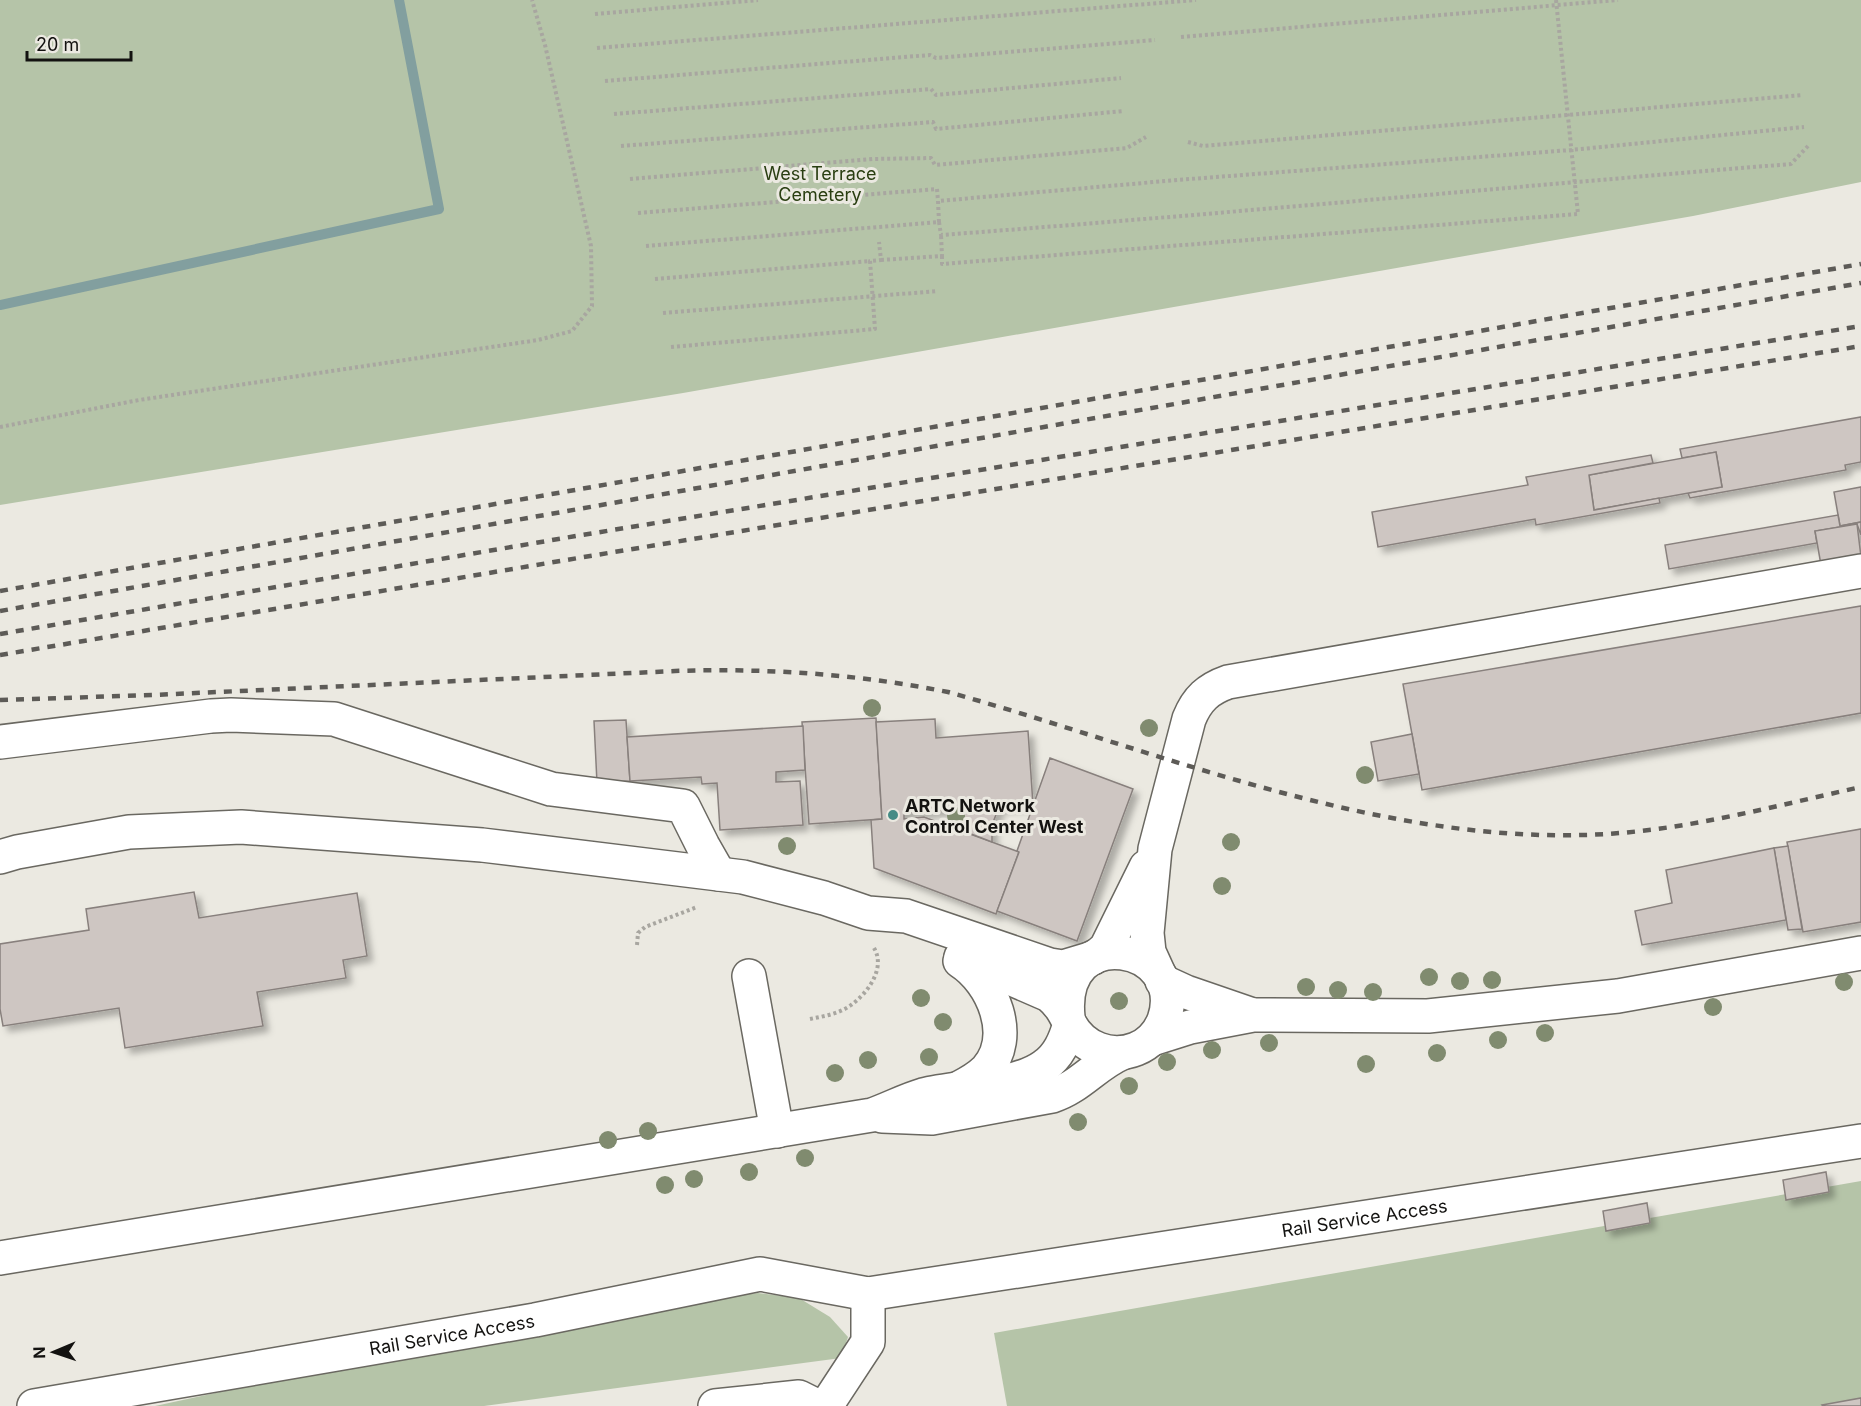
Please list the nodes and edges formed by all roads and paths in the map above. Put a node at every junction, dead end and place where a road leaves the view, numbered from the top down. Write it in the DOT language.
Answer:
graph roads {
  1 [pos="532,0"];
  2 [pos="758,0"];
  3 [pos="1196,0"];
  4 [pos="1618,0"];
  5 [pos="1556,3"];
  6 [pos="595,14"];
  7 [pos="1181,37"];
  8 [pos="1155,40"];
  9 [pos="597,48"];
  10 [pos="1121,78"];
  11 [pos="605,81"];
  12 [pos="1802,94"];
  13 [pos="1123,111"];
  14 [pos="614,114"];
  15 [pos="1567,114"];
  16 [pos="1804,128"];
  17 [pos="1146,137"];
  18 [pos="1188,142"];
  19 [pos="621,146"];
  20 [pos="1808,146"];
  21 [pos="1571,150"];
  22 [pos="630,179"];
  23 [pos="1574,181"];
  24 [pos="938,201"];
  25 [pos="638,213"];
  26 [pos="939,222"];
  27 [pos="941,235"];
  28 [pos="879,242"];
  29 [pos="646,246"];
  30 [pos="942,256"];
  31 [pos="870,261"];
  32 [pos="881,261"];
  33 [pos="655,279"];
  34 [pos="938,291"];
  35 [pos="873,296"];
  36 [pos="663,313"];
  37 [pos="671,346"];
  38 [pos="0,427"];
  39 [pos="1861,571"];
  40 [pos="0,742"];
  41 [pos="1155,849"];
  42 [pos="0,857"];
  43 [pos="719,874"];
  44 [pos="698,906"];
  45 [pos="868,913"];
  46 [pos="637,945"];
  47 [pos="871,945"];
  48 [pos="944,951"];
  49 [pos="1861,953"];
  50 [pos="1096,956"];
  51 [pos="750,976"];
  52 [pos="1160,977"];
  53 [pos="1253,1015"];
  54 [pos="810,1019"];
  55 [pos="1069,1020"];
  56 [pos="1152,1039"];
  57 [pos="1122,1053"];
  58 [pos="958,1089"];
  59 [pos="872,1115"];
  60 [pos="777,1131"];
  61 [pos="1861,1141"];
  62 [pos="0,1258"];
  63 [pos="868,1294"];
  64 [pos="34,1406"];
  65 [pos="714,1406"];
  66 [pos="817,1406"];
  67 [pos="826,1406"];
  1 -- 38 [label="path"];
  2 -- 6 [label="path"];
  3 -- 9 [label="path"];
  4 -- 5 [label="path"];
  5 -- 7 [label="path"];
  5 -- 15 [label="path"];
  8 -- 11 [label="path"];
  10 -- 14 [label="path"];
  12 -- 15 [label="path"];
  13 -- 19 [label="path"];
  15 -- 18 [label="path"];
  15 -- 21 [label="path"];
  16 -- 21 [label="path"];
  17 -- 22 [label="path"];
  20 -- 23 [label="path"];
  21 -- 23 [label="path"];
  21 -- 24 [label="path"];
  23 -- 27 [label="path"];
  23 -- 30 [label="path"];
  24 -- 25 [label="path"];
  24 -- 26 [label="path"];
  26 -- 27 [label="path"];
  26 -- 29 [label="path"];
  27 -- 30 [label="path"];
  28 -- 32 [label="path"];
  30 -- 32 [label="path"];
  31 -- 32 [label="path"];
  31 -- 33 [label="path"];
  31 -- 35 [label="path"];
  34 -- 35 [label="path"];
  35 -- 36 [label="path"];
  35 -- 37 [label="path"];
  39 -- 41 [label="street"];
  40 -- 43 [label="street"];
  41 -- 50 [label="street"];
  41 -- 52 [label="street"];
  42 -- 43 [label="street"];
  43 -- 45 [label="street"];
  44 -- 46 [label="path"];
  45 -- 48 [label="street"];
  45 -- 50 [label="street"];
  47 -- 54 [label="path"];
  48 -- 55 [label="street"];
  48 -- 58 [label="street"];
  49 -- 53 [label="street"];
  50 -- 52 [label="street"];
  50 -- 55 [label="street"];
  51 -- 60 [label="street"];
  52 -- 53 [label="street"];
  52 -- 56 [label="street"];
  53 -- 56 [label="street"];
  55 -- 57 [label="street"];
  55 -- 58 [label="street"];
  56 -- 57 [label="street"];
  57 -- 59 [label="street"];
  58 -- 59 [label="street"];
  59 -- 60 [label="street"];
  60 -- 62 [label="street"];
  61 -- 63 [label="street, Rail Service Access"];
  63 -- 64 [label="street, Rail Service Access"];
  63 -- 67 [label="street"];
  65 -- 66 [label="street"];
}
